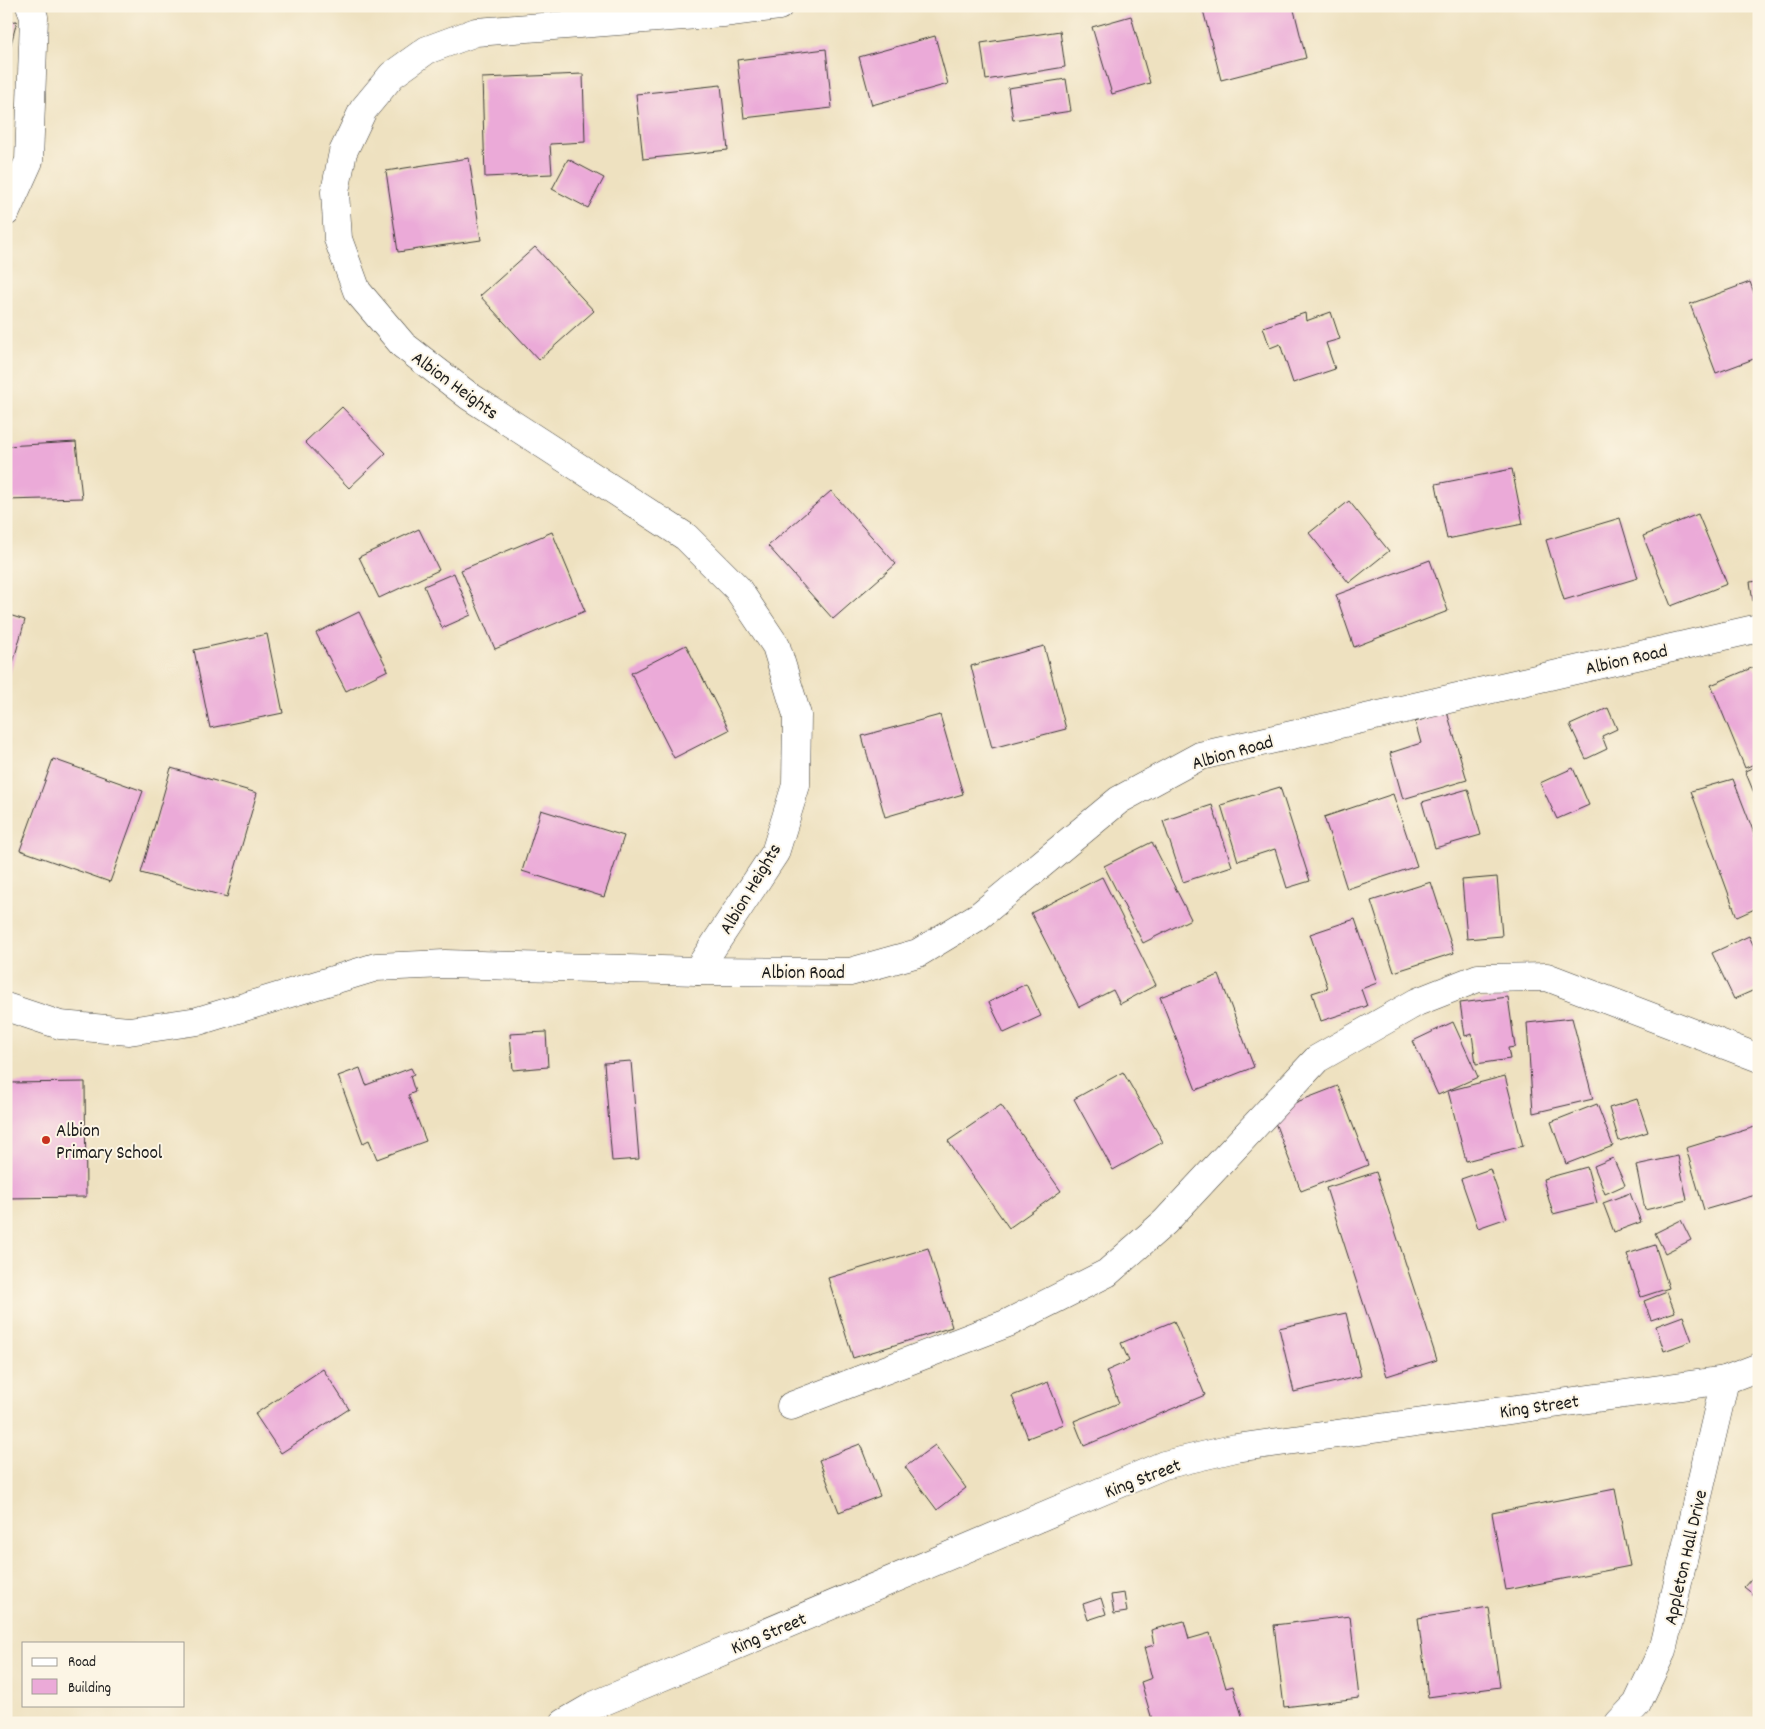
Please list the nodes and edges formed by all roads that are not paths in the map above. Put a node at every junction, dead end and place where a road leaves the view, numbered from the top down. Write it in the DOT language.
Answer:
graph roads {
  1 [pos="30,6"];
  2 [pos="779,6"];
  3 [pos="6,212"];
  4 [pos="1759,628"];
  5 [pos="697,971"];
  6 [pos="6,1007"];
  7 [pos="1759,1058"];
  8 [pos="1759,1367"];
  9 [pos="1725,1380"];
  10 [pos="791,1406"];
  11 [pos="564,1723"];
  12 [pos="1619,1723"];
  1 -- 3 [label="street"];
  2 -- 5 [label="street, Albion Heights"];
  4 -- 5 [label="street, Albion Road"];
  5 -- 6 [label="street, Albion Road"];
  7 -- 10 [label="street"];
  8 -- 9 [label="street, King Street"];
  9 -- 11 [label="street, King Street"];
  9 -- 12 [label="street, Appleton Hall Drive"];
}
